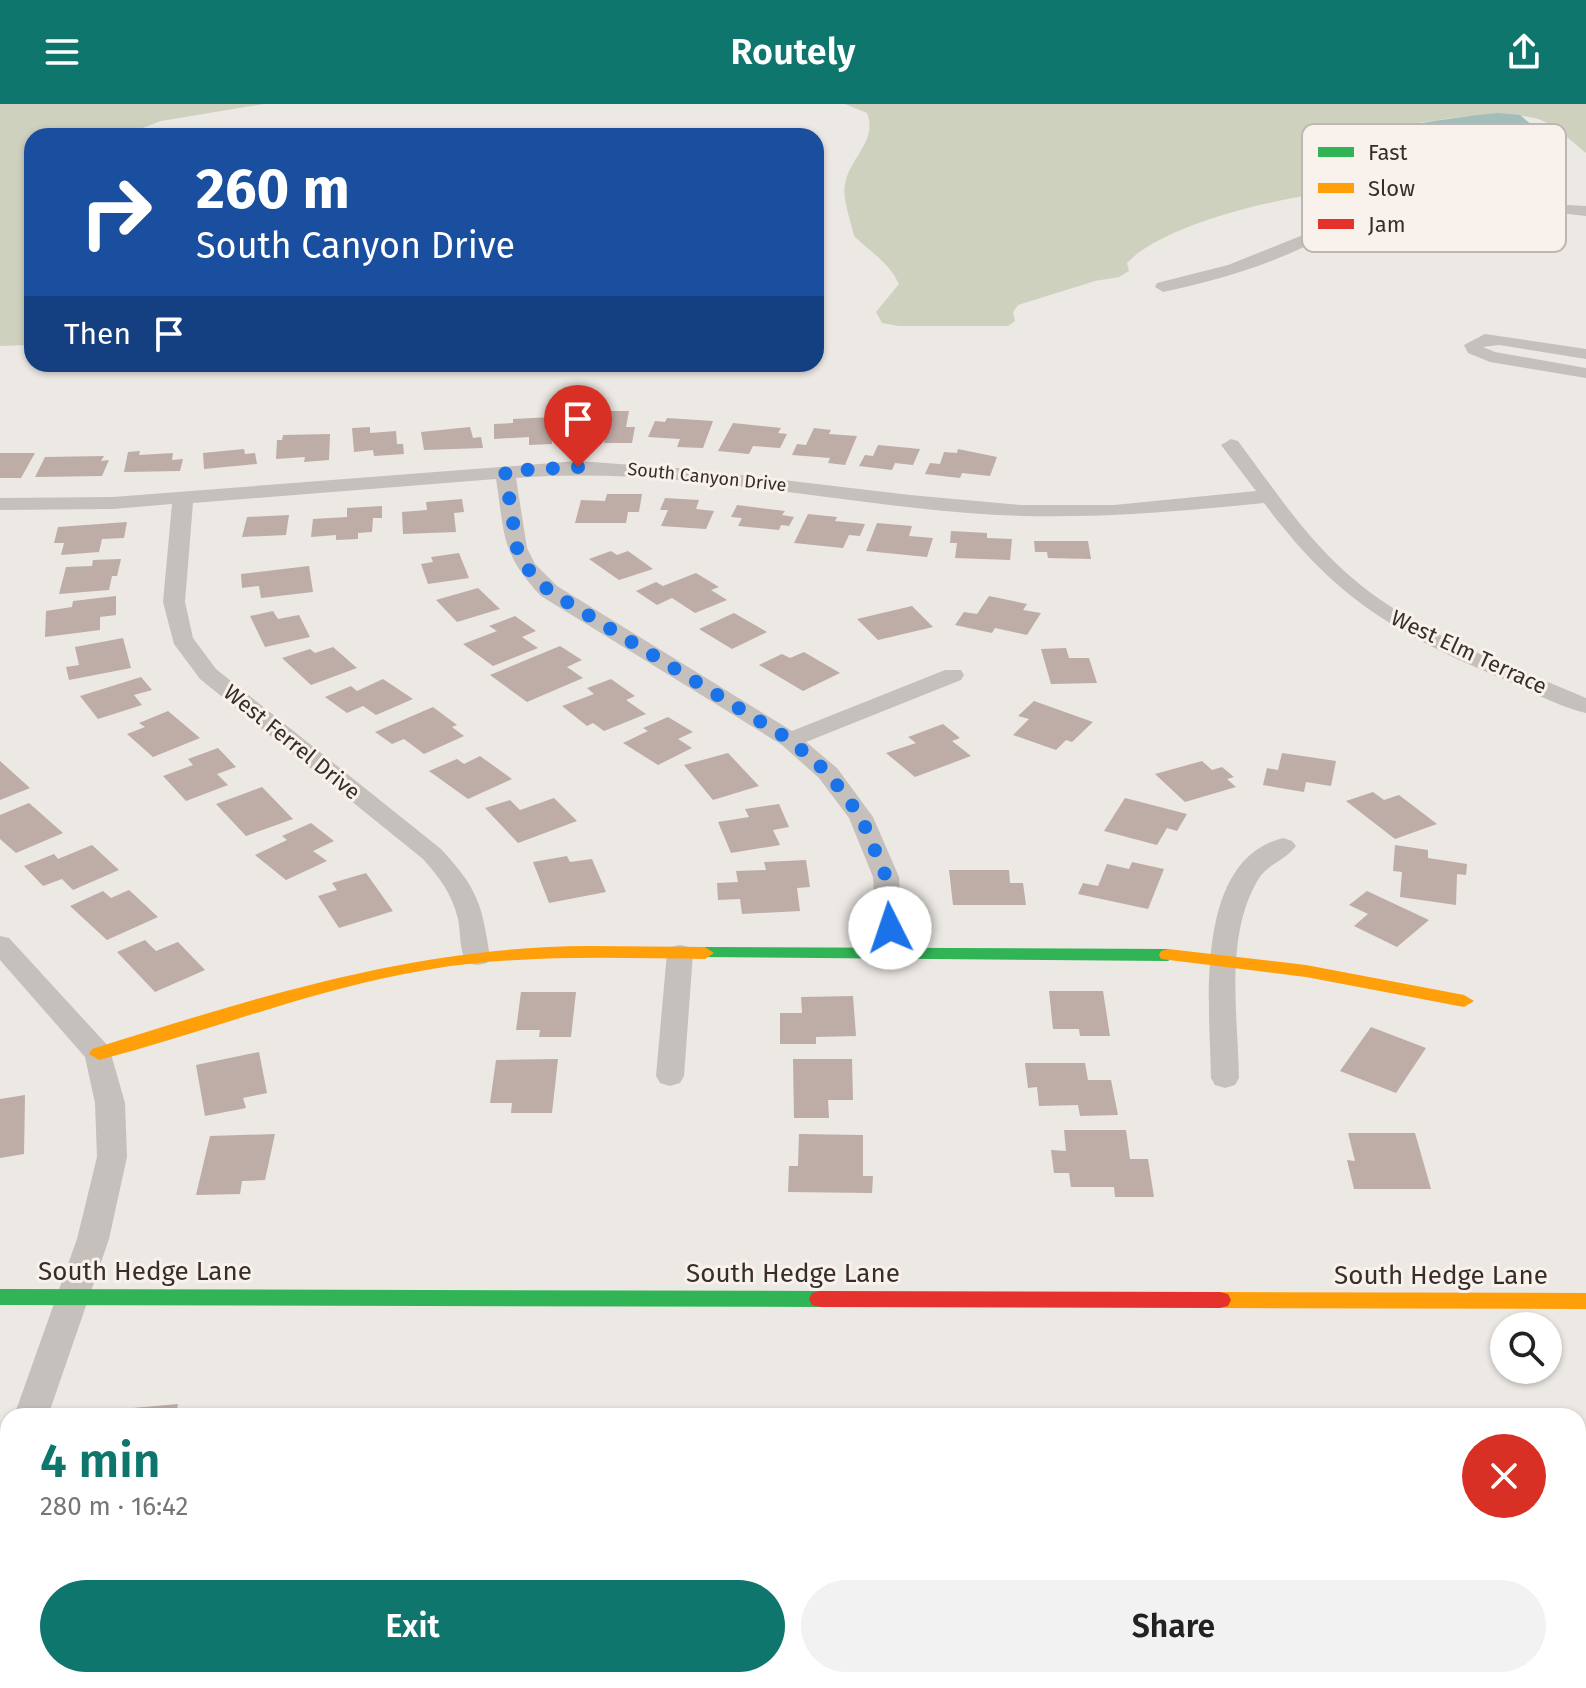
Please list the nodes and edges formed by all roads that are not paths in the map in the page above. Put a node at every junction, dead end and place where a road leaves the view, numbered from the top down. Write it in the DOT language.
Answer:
graph roads {
  1 [pos="1566,210"];
  2 [pos="1586,211"];
  3 [pos="1302,241"];
  4 [pos="1163,287"];
  5 [pos="1586,354"];
  6 [pos="1586,373"];
  7 [pos="1231,445"];
  8 [pos="505,471"];
  9 [pos="1270,496"];
  10 [pos="183,498"];
  11 [pos="0,504"];
  12 [pos="953,675"];
  13 [pos="1585,705"];
  14 [pos="790,740"];
  15 [pos="1283,846"];
  16 [pos="0,944"];
  17 [pos="680,953"];
  18 [pos="891,954"];
  19 [pos="477,957"];
  20 [pos="1225,958"];
  21 [pos="1464,1001"];
  22 [pos="99,1054"];
  23 [pos="670,1076"];
  24 [pos="1225,1078"];
  25 [pos="71,1296"];
  26 [pos="0,1297"];
  27 [pos="1586,1301"];
  28 [pos="34,1408"];
  1 -- 2 [label="street"];
  3 -- 4 [label="street"];
  5 -- 6 [label="street"];
  7 -- 9 [label="street, West Elm Terrace"];
  8 -- 9 [label="street, South Canyon Drive"];
  8 -- 10 [label="street, South Canyon Drive"];
  8 -- 14 [label="street"];
  9 -- 13 [label="street, West Elm Terrace"];
  10 -- 11 [label="street, South Canyon Drive"];
  10 -- 19 [label="street, West Ferrel Drive"];
  12 -- 14 [label="street"];
  14 -- 18 [label="street"];
  15 -- 20 [label="street"];
  16 -- 22 [label="street"];
  17 -- 18 [label="street"];
  17 -- 19 [label="street"];
  17 -- 23 [label="street"];
  18 -- 20 [label="street"];
  19 -- 22 [label="street"];
  20 -- 21 [label="street"];
  20 -- 24 [label="street"];
  22 -- 25 [label="street"];
  25 -- 26 [label="street, South Hedge Lane"];
  25 -- 27 [label="street, South Hedge Lane"];
  25 -- 28 [label="street"];
}
